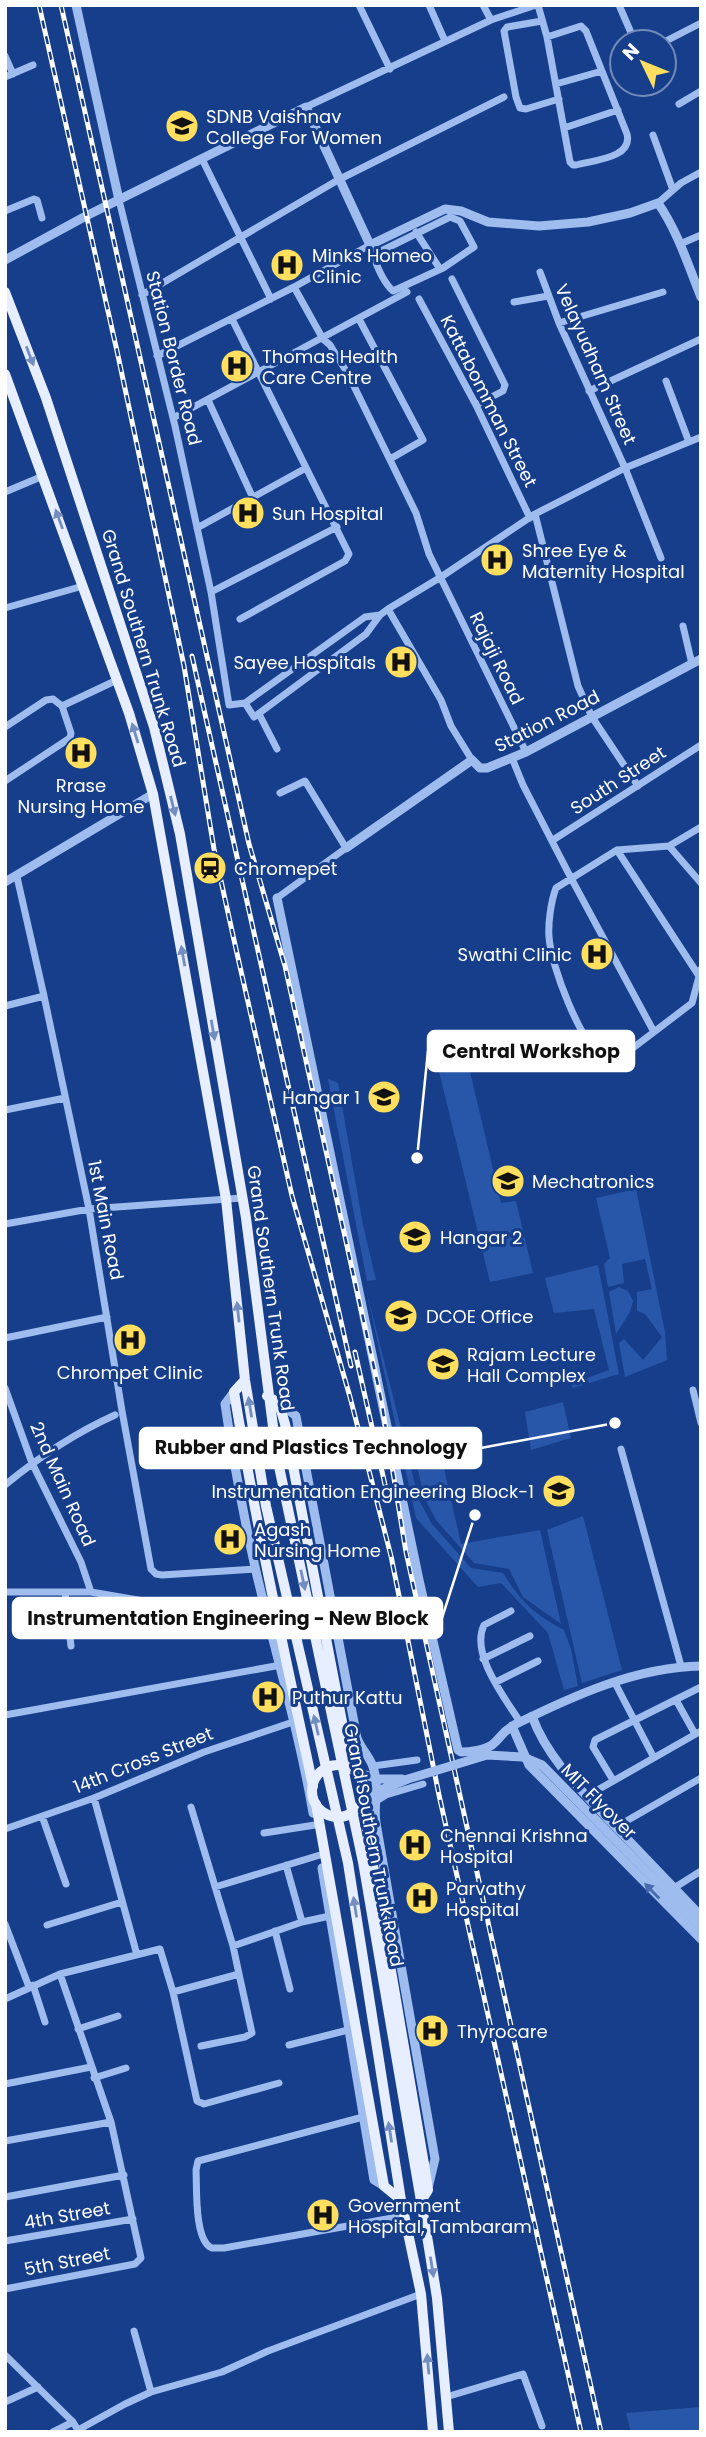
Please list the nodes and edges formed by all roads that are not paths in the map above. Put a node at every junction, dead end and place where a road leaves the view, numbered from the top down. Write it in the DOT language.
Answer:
graph roads {
  1 [pos="76,5"];
  2 [pos="359,5"];
  3 [pos="429,5"];
  4 [pos="483,5"];
  5 [pos="537,5"];
  6 [pos="619,5"];
  7 [pos="527,8"];
  8 [pos="509,11"];
  9 [pos="541,17"];
  10 [pos="494,19"];
  11 [pos="530,20"];
  12 [pos="701,23"];
  13 [pos="629,28"];
  14 [pos="678,35"];
  15 [pos="547,37"];
  16 [pos="444,41"];
  17 [pos="5,57"];
  18 [pos="33,65"];
  19 [pos="390,69"];
  20 [pos="602,71"];
  21 [pos="9,76"];
  22 [pos="556,84"];
  23 [pos="701,91"];
  24 [pos="504,97"];
  25 [pos="559,99"];
  26 [pos="679,104"];
  27 [pos="306,107"];
  28 [pos="618,110"];
  29 [pos="564,128"];
  30 [pos="653,135"];
  31 [pos="202,159"];
  32 [pos="701,172"];
  33 [pos="338,180"];
  34 [pos="673,190"];
  35 [pos="119,200"];
  36 [pos="658,203"];
  37 [pos="5,211"];
  38 [pos="41,218"];
  39 [pos="414,229"];
  40 [pos="240,235"];
  41 [pos="701,235"];
  42 [pos="369,244"];
  43 [pos="680,244"];
  44 [pos="373,255"];
  45 [pos="5,260"];
  46 [pos="440,270"];
  47 [pos="540,272"];
  48 [pos="452,279"];
  49 [pos="294,287"];
  50 [pos="5,292"];
  51 [pos="407,292"];
  52 [pos="663,292"];
  53 [pos="142,295"];
  54 [pos="548,296"];
  55 [pos="701,298"];
  56 [pos="271,299"];
  57 [pos="419,299"];
  58 [pos="514,302"];
  59 [pos="232,319"];
  60 [pos="359,319"];
  61 [pos="559,323"];
  62 [pos="323,339"];
  63 [pos="701,339"];
  64 [pos="157,356"];
  65 [pos="259,373"];
  66 [pos="5,374"];
  67 [pos="666,381"];
  68 [pos="589,391"];
  69 [pos="208,400"];
  70 [pos="476,405"];
  71 [pos="173,418"];
  72 [pos="701,437"];
  73 [pos="689,442"];
  74 [pos="390,459"];
  75 [pos="306,468"];
  76 [pos="625,468"];
  77 [pos="43,476"];
  78 [pos="5,492"];
  79 [pos="253,498"];
  80 [pos="533,516"];
  81 [pos="337,527"];
  82 [pos="197,528"];
  83 [pos="661,558"];
  84 [pos="441,577"];
  85 [pos="83,586"];
  86 [pos="211,592"];
  87 [pos="5,608"];
  88 [pos="388,609"];
  89 [pos="380,615"];
  90 [pos="240,619"];
  91 [pos="683,626"];
  92 [pos="696,662"];
  93 [pos="117,680"];
  94 [pos="245,704"];
  95 [pos="62,706"];
  96 [pos="259,715"];
  97 [pos="592,717"];
  98 [pos="5,727"];
  99 [pos="701,745"];
  100 [pos="277,749"];
  101 [pos="526,752"];
  102 [pos="512,758"];
  103 [pos="472,760"];
  104 [pos="5,781"];
  105 [pos="638,786"];
  106 [pos="280,793"];
  107 [pos="153,794"];
  108 [pos="701,827"];
  109 [pos="553,840"];
  110 [pos="669,846"];
  111 [pos="346,848"];
  112 [pos="617,850"];
  113 [pos="16,877"];
  114 [pos="571,878"];
  115 [pos="5,882"];
  116 [pos="701,883"];
  117 [pos="276,898"];
  118 [pos="700,972"];
  119 [pos="44,996"];
  120 [pos="5,1006"];
  121 [pos="654,1032"];
  122 [pos="65,1098"];
  123 [pos="5,1111"];
  124 [pos="242,1198"];
  125 [pos="226,1199"];
  126 [pos="89,1209"];
  127 [pos="5,1224"];
  128 [pos="107,1317"];
  129 [pos="5,1338"];
  130 [pos="245,1380"];
  131 [pos="5,1388"];
  132 [pos="693,1390"];
  133 [pos="234,1392"];
  134 [pos="267,1396"];
  135 [pos="279,1402"];
  136 [pos="115,1415"];
  137 [pos="701,1423"];
  138 [pos="621,1449"];
  139 [pos="32,1464"];
  140 [pos="5,1485"];
  141 [pos="256,1569"];
  142 [pos="5,1592"];
  143 [pos="65,1592"];
  144 [pos="91,1592"];
  145 [pos="267,1610"];
  146 [pos="512,1611"];
  147 [pos="530,1636"];
  148 [pos="71,1646"];
  149 [pos="483,1659"];
  150 [pos="538,1661"];
  151 [pos="281,1665"];
  152 [pos="681,1666"];
  153 [pos="701,1666"];
  154 [pos="496,1682"];
  155 [pos="615,1683"];
  156 [pos="701,1687"];
  157 [pos="676,1700"];
  158 [pos="5,1715"];
  159 [pos="532,1716"];
  160 [pos="634,1721"];
  161 [pos="293,1722"];
  162 [pos="512,1726"];
  163 [pos="698,1733"];
  164 [pos="653,1756"];
  165 [pos="417,1760"];
  166 [pos="373,1766"];
  167 [pos="354,1771"];
  168 [pos="701,1777"];
  169 [pos="408,1779"];
  170 [pos="613,1780"];
  171 [pos="423,1784"];
  172 [pos="313,1786"];
  173 [pos="587,1796"];
  174 [pos="94,1798"];
  175 [pos="362,1799"];
  176 [pos="378,1800"];
  177 [pos="316,1804"];
  178 [pos="191,1807"];
  179 [pos="42,1816"];
  180 [pos="315,1825"];
  181 [pos="616,1827"];
  182 [pos="5,1829"];
  183 [pos="264,1833"];
  184 [pos="320,1855"];
  185 [pos="286,1865"];
  186 [pos="701,1871"];
  187 [pos="66,1884"];
  188 [pos="215,1887"];
  189 [pos="674,1888"];
  190 [pos="122,1902"];
  191 [pos="391,1903"];
  192 [pos="370,1907"];
  193 [pos="330,1916"];
  194 [pos="701,1916"];
  195 [pos="302,1922"];
  196 [pos="5,1924"];
  197 [pos="47,1925"];
  198 [pos="701,1927"];
  199 [pos="275,1931"];
  200 [pos="701,1939"];
  201 [pos="233,1946"];
  202 [pos="137,1955"];
  203 [pos="239,1973"];
  204 [pos="60,1974"];
  205 [pos="31,1986"];
  206 [pos="290,1989"];
  207 [pos="173,1992"];
  208 [pos="5,1999"];
  209 [pos="118,2016"];
  210 [pos="46,2022"];
  211 [pos="78,2029"];
  212 [pos="348,2030"];
  213 [pos="289,2045"];
  214 [pos="201,2046"];
  215 [pos="90,2067"];
  216 [pos="126,2068"];
  217 [pos="94,2078"];
  218 [pos="279,2083"];
  219 [pos="5,2084"];
  220 [pos="363,2117"];
  221 [pos="111,2122"];
  222 [pos="5,2141"];
  223 [pos="124,2175"];
  224 [pos="383,2181"];
  225 [pos="428,2190"];
  226 [pos="5,2197"];
  227 [pos="401,2200"];
  228 [pos="421,2201"];
  229 [pos="404,2216"];
  230 [pos="133,2220"];
  231 [pos="5,2241"];
  232 [pos="5,2289"];
  233 [pos="421,2294"];
  234 [pos="134,2331"];
  235 [pos="5,2354"];
  236 [pos="38,2387"];
  237 [pos="151,2392"];
  238 [pos="446,2397"];
  239 [pos="5,2402"];
  240 [pos="73,2422"];
  241 [pos="542,2427"];
  242 [pos="78,2431"];
  243 [pos="53,2432"];
  244 [pos="433,2432"];
  245 [pos="449,2432"];
  1 -- 35 [label="street, Station Border Road"];
  2 -- 19 [label="street"];
  3 -- 16 [label="street"];
  4 -- 10 [label="street"];
  5 -- 7 [label="street"];
  5 -- 9 [label="street"];
  6 -- 13 [label="street"];
  7 -- 8 [label="street"];
  7 -- 11 [label="street"];
  8 -- 10 [label="street"];
  9 -- 11 [label="street"];
  9 -- 15 [label="street"];
  10 -- 16 [label="street"];
  11 -- 25 [label="street"];
  12 -- 14 [label="street"];
  15 -- 20 [label="street"];
  15 -- 22 [label="street"];
  16 -- 19 [label="street"];
  17 -- 21 [label="street"];
  18 -- 21 [label="street"];
  19 -- 27 [label="street"];
  20 -- 22 [label="street"];
  20 -- 28 [label="street"];
  22 -- 25 [label="street"];
  23 -- 26 [label="street"];
  24 -- 33 [label="street"];
  25 -- 29 [label="street"];
  27 -- 31 [label="street"];
  27 -- 33 [label="street"];
  28 -- 29 [label="street"];
  28 -- 29 [label="street"];
  30 -- 34 [label="street"];
  31 -- 35 [label="street"];
  31 -- 40 [label="street"];
  32 -- 34 [label="street"];
  33 -- 40 [label="street"];
  33 -- 42 [label="street"];
  34 -- 36 [label="street"];
  35 -- 45 [label="street"];
  35 -- 53 [label="street, Station Border Road"];
  36 -- 39 [label="street"];
  36 -- 43 [label="street"];
  37 -- 38 [label="street"];
  39 -- 42 [label="street"];
  39 -- 44 [label="street"];
  39 -- 46 [label="street"];
  39 -- 46 [label="street"];
  40 -- 53 [label="street"];
  40 -- 56 [label="street"];
  41 -- 43 [label="street"];
  42 -- 44 [label="street"];
  42 -- 49 [label="street"];
  43 -- 55 [label="street"];
  44 -- 46 [label="street"];
  47 -- 54 [label="street, Velayudham Street"];
  48 -- 70 [label="street"];
  49 -- 56 [label="street"];
  49 -- 62 [label="street, Rajaji Road"];
  50 -- 124 [label="main road, Grand Southern Trunk Road, one-way"];
  51 -- 60 [label="street"];
  52 -- 61 [label="street"];
  53 -- 64 [label="street, Station Border Road"];
  54 -- 58 [label="street"];
  54 -- 61 [label="street, Velayudham Street"];
  56 -- 59 [label="street"];
  57 -- 70 [label="street, Kattabomman Street"];
  59 -- 64 [label="street"];
  59 -- 65 [label="street"];
  60 -- 62 [label="street"];
  60 -- 74 [label="street"];
  61 -- 68 [label="street, Velayudham Street"];
  62 -- 65 [label="street"];
  62 -- 74 [label="street, Rajaji Road"];
  63 -- 68 [label="street"];
  64 -- 71 [label="street, Station Border Road"];
  65 -- 69 [label="street"];
  65 -- 75 [label="street"];
  66 -- 77 [label="main road, Grand Southern Trunk Road"];
  67 -- 73 [label="street"];
  68 -- 76 [label="street, Velayudham Street"];
  69 -- 71 [label="street"];
  69 -- 79 [label="street"];
  70 -- 80 [label="street, Kattabomman Street"];
  71 -- 82 [label="street, Station Border Road"];
  72 -- 73 [label="street"];
  73 -- 76 [label="street"];
  74 -- 84 [label="street, Rajaji Road"];
  75 -- 79 [label="street"];
  75 -- 81 [label="street"];
  76 -- 80 [label="street"];
  76 -- 83 [label="street, Velayudham Street"];
  77 -- 78 [label="street"];
  85 -- 77 [label="main road, Grand Southern Trunk Road, one-way"];
  79 -- 82 [label="street"];
  80 -- 84 [label="street"];
  80 -- 97 [label="street, Kattabomman Street"];
  81 -- 86 [label="street"];
  81 -- 90 [label="street"];
  82 -- 86 [label="street, Station Border Road"];
  84 -- 88 [label="street"];
  84 -- 101 [label="street, Rajaji Road"];
  85 -- 87 [label="street"];
  85 -- 93 [label="main road, Grand Southern Trunk Road"];
  86 -- 94 [label="street, Station Border Road"];
  88 -- 89 [label="street"];
  88 -- 103 [label="street"];
  89 -- 94 [label="street"];
  89 -- 96 [label="street"];
  91 -- 92 [label="street"];
  92 -- 97 [label="street, Station Road"];
  93 -- 95 [label="street"];
  107 -- 93 [label="main road, Grand Southern Trunk Road, one-way"];
  94 -- 96 [label="street"];
  95 -- 98 [label="street"];
  95 -- 104 [label="street"];
  96 -- 100 [label="street"];
  97 -- 101 [label="street, Station Road"];
  97 -- 105 [label="street, Kattabomman Street"];
  99 -- 105 [label="street, South Street"];
  101 -- 102 [label="street, Station Road"];
  102 -- 103 [label="street, Station Road"];
  102 -- 109 [label="street"];
  103 -- 111 [label="street"];
  105 -- 109 [label="street, South Street"];
  106 -- 111 [label="street"];
  107 -- 113 [label="street"];
  125 -- 107 [label="main road, Grand Southern Trunk Road, one-way"];
  108 -- 110 [label="street"];
  109 -- 114 [label="street"];
  110 -- 112 [label="street"];
  110 -- 116 [label="street"];
  111 -- 117 [label="street"];
  112 -- 114 [label="street"];
  112 -- 118 [label="street"];
  113 -- 115 [label="street"];
  113 -- 119 [label="street, 1st Main Road"];
  114 -- 121 [label="street"];
  114 -- 121 [label="street"];
  117 -- 162 [label="street"];
  118 -- 121 [label="street"];
  119 -- 120 [label="street"];
  119 -- 122 [label="street, 1st Main Road"];
  122 -- 123 [label="street"];
  122 -- 126 [label="street, 1st Main Road"];
  124 -- 125 [label="street"];
  124 -- 134 [label="main road, Grand Southern Trunk Road"];
  125 -- 126 [label="street"];
  130 -- 125 [label="main road, Grand Southern Trunk Road, one-way"];
  126 -- 127 [label="street"];
  126 -- 128 [label="street, 1st Main Road"];
  128 -- 129 [label="street"];
  128 -- 141 [label="street, 1st Main Road"];
  130 -- 133 [label="main road"];
  227 -- 130 [label="main road, Grand Southern Trunk Road, one-way"];
  131 -- 139 [label="street, 2nd Main Road"];
  132 -- 137 [label="street"];
  133 -- 141 [label="street"];
  133 -- 172 [label="main road"];
  134 -- 135 [label="main road"];
  134 -- 192 [label="main road, Grand Southern Trunk Road, one-way"];
  135 -- 166 [label="street"];
  135 -- 167 [label="main road"];
  136 -- 139 [label="street"];
  138 -- 152 [label="street"];
  139 -- 140 [label="street"];
  139 -- 144 [label="street, 2nd Main Road"];
  141 -- 145 [label="street"];
  142 -- 143 [label="street"];
  143 -- 144 [label="street"];
  143 -- 148 [label="street"];
  144 -- 145 [label="street"];
  145 -- 151 [label="street"];
  146 -- 149 [label="street"];
  147 -- 149 [label="street"];
  149 -- 154 [label="street"];
  150 -- 154 [label="street"];
  151 -- 158 [label="street"];
  151 -- 161 [label="street"];
  152 -- 153 [label="street"];
  152 -- 155 [label="street"];
  154 -- 162 [label="street"];
  155 -- 159 [label="street"];
  155 -- 160 [label="street"];
  156 -- 157 [label="street"];
  157 -- 160 [label="street"];
  157 -- 163 [label="street"];
  159 -- 162 [label="street"];
  159 -- 173 [label="street"];
  160 -- 164 [label="street"];
  160 -- 170 [label="street"];
  161 -- 174 [label="street, 14th Cross Street"];
  161 -- 180 [label="street"];
  200 -- 162 [label="street, one-way"];
  163 -- 164 [label="street"];
  164 -- 170 [label="street"];
  165 -- 166 [label="street"];
  166 -- 176 [label="street"];
  167 -- 169 [label="street, MIT Flyover, bridge"];
  167 -- 172 [label="main road, bridge"];
  167 -- 175 [label="main road, bridge"];
  168 -- 181 [label="street"];
  169 -- 175 [label="street, MIT Flyover, bridge"];
  169 -- 198 [label="street, MIT Flyover, bridge"];
  170 -- 173 [label="street"];
  171 -- 176 [label="street"];
  172 -- 177 [label="main road, bridge"];
  173 -- 181 [label="street"];
  174 -- 179 [label="street, 14th Cross Street"];
  174 -- 190 [label="street"];
  175 -- 177 [label="main road, bridge"];
  175 -- 225 [label="main road, bridge"];
  176 -- 191 [label="street"];
  177 -- 224 [label="main road"];
  178 -- 188 [label="street"];
  179 -- 182 [label="street, 14th Cross Street"];
  179 -- 187 [label="street"];
  180 -- 183 [label="street"];
  180 -- 184 [label="street"];
  181 -- 189 [label="street"];
  184 -- 185 [label="street"];
  184 -- 193 [label="street"];
  185 -- 188 [label="street"];
  185 -- 195 [label="street"];
  186 -- 189 [label="street"];
  188 -- 201 [label="street"];
  189 -- 194 [label="street"];
  190 -- 197 [label="street"];
  190 -- 202 [label="street"];
  191 -- 192 [label="main road"];
  191 -- 225 [label="street"];
  192 -- 228 [label="main road, Grand Southern Trunk Road"];
  193 -- 195 [label="street"];
  193 -- 212 [label="street"];
  195 -- 199 [label="street"];
  196 -- 205 [label="street"];
  199 -- 201 [label="street"];
  199 -- 206 [label="street"];
  201 -- 203 [label="street"];
  202 -- 204 [label="street"];
  202 -- 207 [label="street"];
  203 -- 207 [label="street"];
  203 -- 214 [label="street"];
  204 -- 205 [label="street"];
  204 -- 211 [label="street"];
  205 -- 208 [label="street"];
  205 -- 210 [label="street"];
  207 -- 218 [label="street"];
  209 -- 211 [label="street"];
  211 -- 215 [label="street"];
  212 -- 213 [label="street"];
  212 -- 220 [label="street"];
  215 -- 217 [label="street"];
  215 -- 219 [label="street"];
  216 -- 217 [label="street"];
  217 -- 221 [label="street"];
  220 -- 224 [label="street"];
  220 -- 229 [label="street"];
  221 -- 222 [label="street"];
  221 -- 223 [label="street"];
  223 -- 226 [label="street"];
  223 -- 230 [label="street"];
  224 -- 227 [label="main road"];
  225 -- 228 [label="main road"];
  227 -- 229 [label="main road, Grand Southern Trunk Road"];
  228 -- 238 [label="main road, Grand Southern Trunk Road, one-way"];
  229 -- 233 [label="main road, Grand Southern Trunk Road"];
  230 -- 231 [label="street, 4th Street"];
  230 -- 232 [label="street, 5th Street"];
  233 -- 237 [label="street"];
  244 -- 233 [label="main road, Grand Southern Trunk Road, one-way"];
  234 -- 237 [label="street"];
  235 -- 236 [label="street"];
  236 -- 239 [label="street"];
  236 -- 240 [label="street"];
  237 -- 242 [label="street"];
  238 -- 241 [label="street"];
  238 -- 245 [label="main road, Grand Southern Trunk Road"];
  240 -- 242 [label="street"];
  240 -- 243 [label="street"];
}
